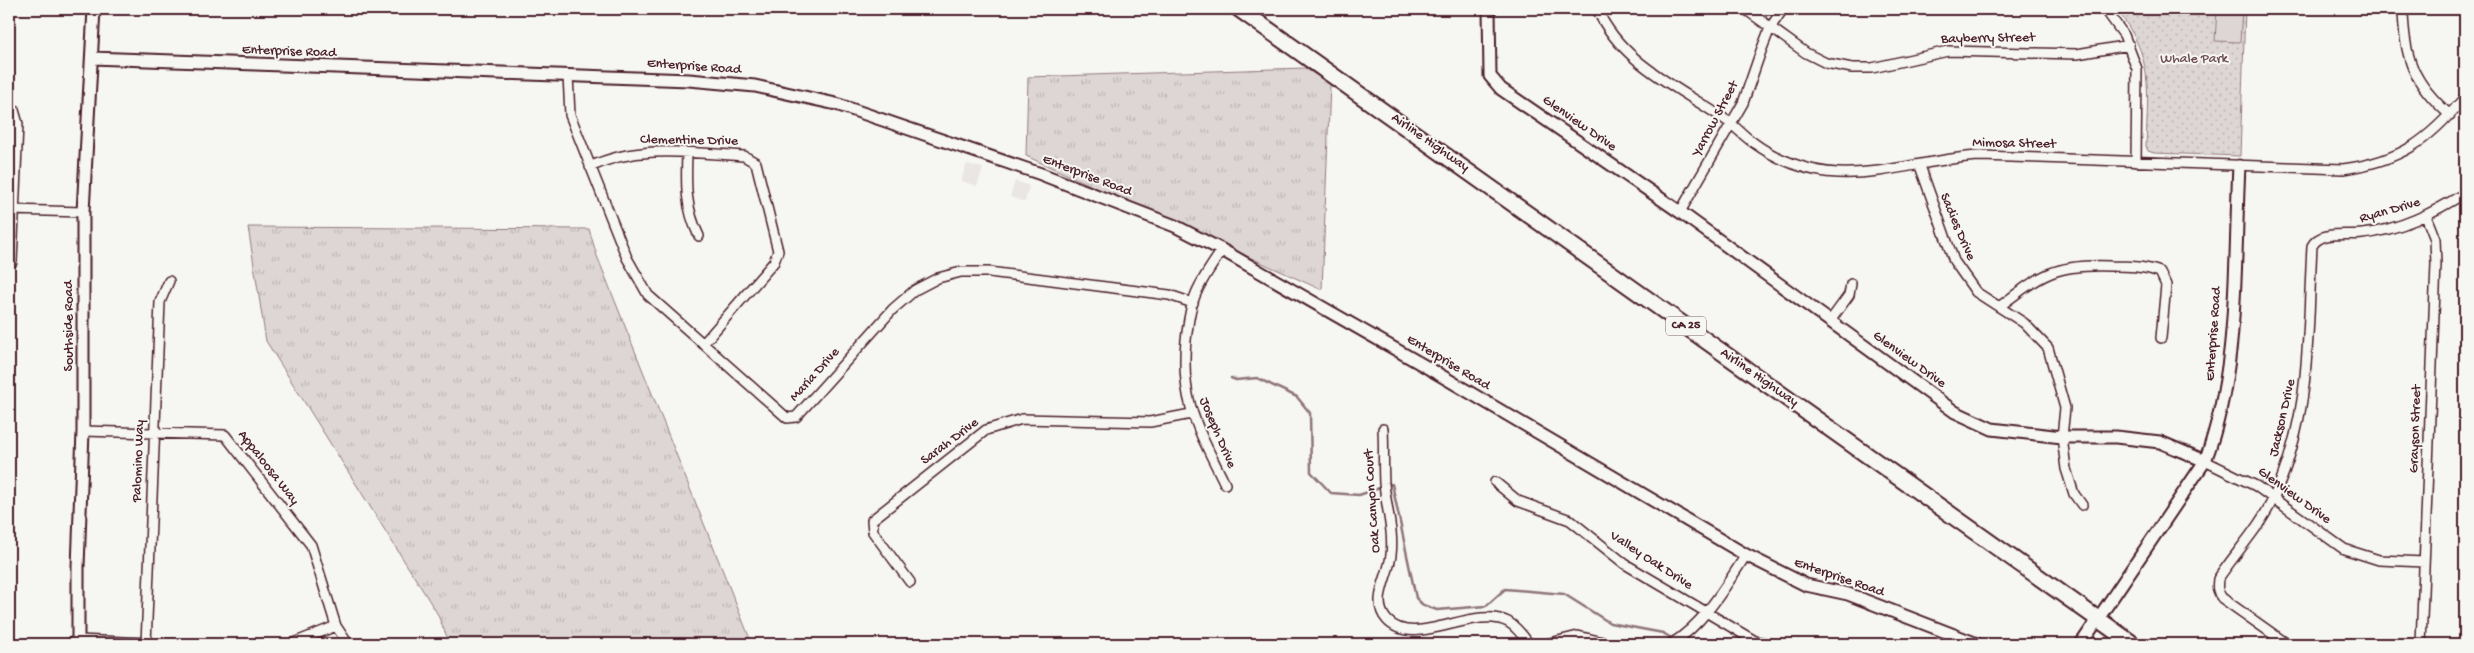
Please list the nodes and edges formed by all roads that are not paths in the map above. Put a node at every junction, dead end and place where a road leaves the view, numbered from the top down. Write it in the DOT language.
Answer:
graph roads {
  1 [pos="94,9"];
  2 [pos="1239,9"];
  3 [pos="1489,9"];
  4 [pos="1597,9"];
  5 [pos="1745,9"];
  6 [pos="1782,9"];
  7 [pos="2105,9"];
  8 [pos="2404,9"];
  9 [pos="1770,28"];
  10 [pos="2129,45"];
  11 [pos="92,58"];
  12 [pos="568,75"];
  13 [pos="2465,97"];
  14 [pos="9,108"];
  15 [pos="2450,115"];
  16 [pos="1731,123"];
  17 [pos="687,153"];
  18 [pos="2136,162"];
  19 [pos="1920,166"];
  20 [pos="2239,166"];
  21 [pos="590,167"];
  22 [pos="2465,193"];
  23 [pos="12,210"];
  24 [pos="82,212"];
  25 [pos="1680,212"];
  26 [pos="2426,216"];
  27 [pos="699,236"];
  28 [pos="2318,239"];
  29 [pos="1222,250"];
  30 [pos="12,262"];
  31 [pos="169,281"];
  32 [pos="1851,284"];
  33 [pos="1192,303"];
  34 [pos="1999,307"];
  35 [pos="1830,321"];
  36 [pos="2161,338"];
  37 [pos="703,344"];
  38 [pos="1191,414"];
  39 [pos="1383,429"];
  40 [pos="84,431"];
  41 [pos="154,432"];
  42 [pos="2062,437"];
  43 [pos="2205,461"];
  44 [pos="1495,482"];
  45 [pos="1225,484"];
  46 [pos="2273,499"];
  47 [pos="2082,505"];
  48 [pos="1746,555"];
  49 [pos="2424,562"];
  50 [pos="910,582"];
  51 [pos="1706,612"];
  52 [pos="2097,619"];
  53 [pos="336,626"];
  54 [pos="75,643"];
  55 [pos="146,644"];
  56 [pos="173,644"];
  57 [pos="290,644"];
  58 [pos="348,644"];
  59 [pos="1529,644"];
  60 [pos="1546,644"];
  61 [pos="1612,644"];
  62 [pos="1672,644"];
  63 [pos="1770,644"];
  64 [pos="1977,644"];
  65 [pos="2081,644"];
  66 [pos="2132,644"];
  67 [pos="2287,644"];
  68 [pos="2421,644"];
  1 -- 11 [label="street, Southside Road"];
  2 -- 52 [label="main road, Airline Highway / CA 25"];
  3 -- 25 [label="street, Glenview Drive"];
  4 -- 16 [label="street, Mimosa Street"];
  5 -- 9 [label="street, Bayberry Street"];
  6 -- 9 [label="street, Yarrow Street"];
  7 -- 10 [label="street"];
  8 -- 15 [label="street"];
  9 -- 10 [label="street, Bayberry Street"];
  9 -- 16 [label="street, Yarrow Street"];
  10 -- 18 [label="street"];
  11 -- 12 [label="street, Enterprise Road"];
  11 -- 24 [label="street, Southside Road"];
  12 -- 21 [label="street, Maria Drive"];
  12 -- 29 [label="street, Enterprise Road"];
  13 -- 15 [label="street, Mimosa Street"];
  14 -- 23 [label="street"];
  15 -- 20 [label="street, Mimosa Street"];
  16 -- 19 [label="street, Mimosa Street"];
  16 -- 25 [label="street, Yarrow Street"];
  17 -- 21 [label="street, Clementine Drive"];
  17 -- 27 [label="street"];
  17 -- 37 [label="street, Clementine Drive"];
  18 -- 19 [label="street, Mimosa Street"];
  18 -- 20 [label="street, Mimosa Street"];
  19 -- 34 [label="street, Sadies Drive"];
  20 -- 43 [label="street, Enterprise Road"];
  21 -- 37 [label="street, Maria Drive"];
  22 -- 26 [label="street, Ryan Drive"];
  23 -- 24 [label="street"];
  23 -- 30 [label="street"];
  24 -- 40 [label="street, Southside Road"];
  25 -- 35 [label="street, Glenview Drive"];
  26 -- 28 [label="street, Ryan Drive"];
  26 -- 49 [label="street, Grayson Street"];
  28 -- 46 [label="street, Jackson Drive"];
  29 -- 33 [label="street, Joseph Drive"];
  29 -- 48 [label="street, Enterprise Road"];
  31 -- 41 [label="street, Palomino Way"];
  32 -- 35 [label="street"];
  33 -- 37 [label="street, Maria Drive"];
  33 -- 38 [label="street, Joseph Drive"];
  34 -- 36 [label="street"];
  34 -- 42 [label="street, Sadies Drive"];
  35 -- 42 [label="street, Glenview Drive"];
  38 -- 45 [label="street, Joseph Drive"];
  38 -- 50 [label="street, Sarah Drive"];
  39 -- 59 [label="street, Oak Canyon Court"];
  40 -- 41 [label="street, Appaloosa Way"];
  40 -- 54 [label="street, Southside Road"];
  41 -- 53 [label="street, Appaloosa Way"];
  41 -- 55 [label="street, Palomino Way"];
  42 -- 43 [label="street, Glenview Drive"];
  42 -- 47 [label="street, Sadies Drive"];
  43 -- 46 [label="street, Glenview Drive"];
  43 -- 52 [label="street, Enterprise Road"];
  44 -- 51 [label="street, Valley Oak Drive"];
  46 -- 49 [label="street, Glenview Drive"];
  46 -- 67 [label="street, Jackson Drive"];
  48 -- 51 [label="street"];
  48 -- 64 [label="street, Enterprise Road"];
  49 -- 68 [label="street, Grayson Street"];
  51 -- 62 [label="street"];
  51 -- 63 [label="street, Valley Oak Drive"];
  52 -- 65 [label="street, Enterprise Road"];
  52 -- 66 [label="main road, Airline Highway / CA 25"];
  53 -- 57 [label="street"];
  53 -- 58 [label="street, Appaloosa Way"];
  54 -- 55 [label="street"];
  55 -- 56 [label="street"];
  60 -- 61 [label="street"];
}
